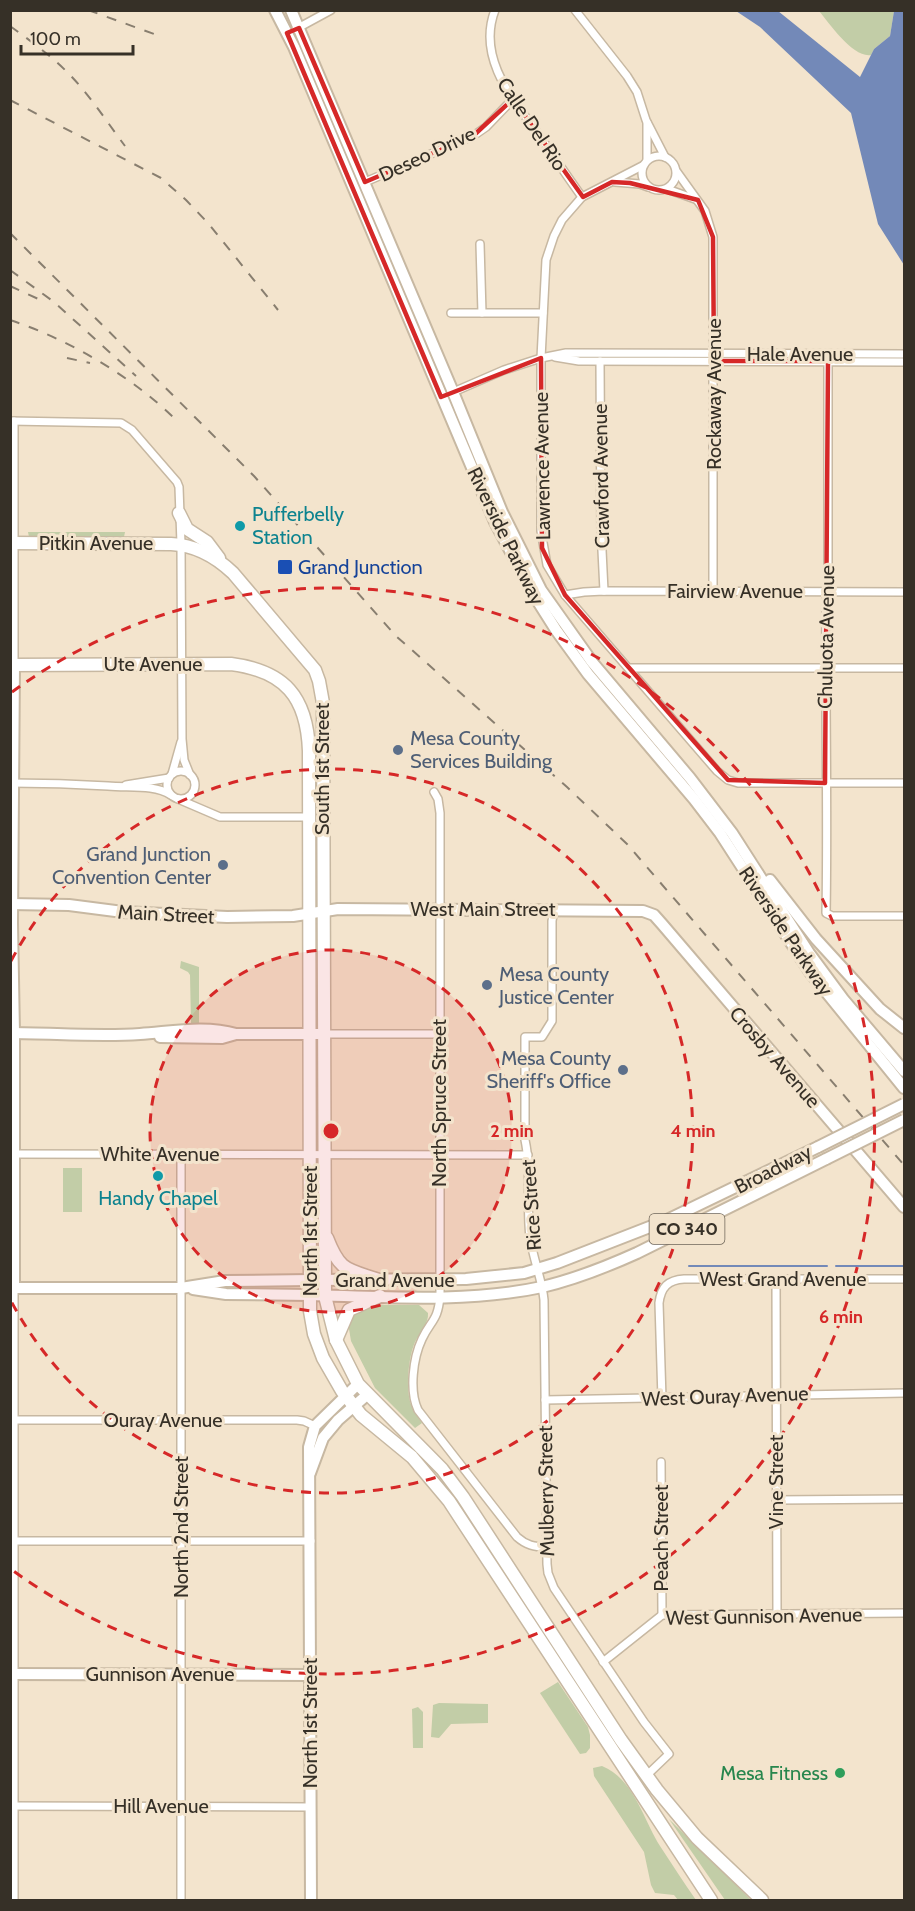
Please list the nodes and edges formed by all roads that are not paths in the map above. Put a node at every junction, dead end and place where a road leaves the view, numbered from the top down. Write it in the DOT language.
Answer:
graph roads {
  1 [pos="275,10"];
  2 [pos="291,10"];
  3 [pos="331,10"];
  4 [pos="495,10"];
  5 [pos="575,10"];
  6 [pos="299,28"];
  7 [pos="287,33"];
  8 [pos="513,99"];
  9 [pos="646,120"];
  10 [pos="665,157"];
  11 [pos="646,162"];
  12 [pos="677,172"];
  13 [pos="365,182"];
  14 [pos="612,182"];
  15 [pos="649,187"];
  16 [pos="666,189"];
  17 [pos="582,197"];
  18 [pos="698,200"];
  19 [pos="480,244"];
  20 [pos="451,313"];
  21 [pos="482,313"];
  22 [pos="543,313"];
  23 [pos="904,354"];
  24 [pos="552,357"];
  25 [pos="714,357"];
  26 [pos="542,358"];
  27 [pos="600,361"];
  28 [pos="828,361"];
  29 [pos="904,362"];
  30 [pos="453,392"];
  31 [pos="441,397"];
  32 [pos="12,421"];
  33 [pos="179,513"];
  34 [pos="12,543"];
  35 [pos="181,544"];
  36 [pos="223,564"];
  37 [pos="604,591"];
  38 [pos="713,591"];
  39 [pos="827,591"];
  40 [pos="904,592"];
  41 [pos="565,595"];
  42 [pos="182,664"];
  43 [pos="12,665"];
  44 [pos="630,668"];
  45 [pos="825,668"];
  46 [pos="904,668"];
  47 [pos="289,690"];
  48 [pos="182,739"];
  49 [pos="190,775"];
  50 [pos="170,777"];
  51 [pos="13,783"];
  52 [pos="825,783"];
  53 [pos="904,783"];
  54 [pos="123,786"];
  55 [pos="195,788"];
  56 [pos="434,792"];
  57 [pos="175,797"];
  58 [pos="201,808"];
  59 [pos="308,817"];
  60 [pos="732,833"];
  61 [pos="11,904"];
  62 [pos="440,909"];
  63 [pos="554,909"];
  64 [pos="322,911"];
  65 [pos="643,911"];
  66 [pos="308,914"];
  67 [pos="904,916"];
  68 [pos="904,1028"];
  69 [pos="12,1033"];
  70 [pos="308,1034"];
  71 [pos="324,1034"];
  72 [pos="440,1034"];
  73 [pos="904,1071"];
  74 [pos="904,1088"];
  75 [pos="904,1104"];
  76 [pos="904,1120"];
  77 [pos="12,1154"];
  78 [pos="181,1154"];
  79 [pos="309,1155"];
  80 [pos="324,1155"];
  81 [pos="439,1155"];
  82 [pos="528,1155"];
  83 [pos="904,1207"];
  84 [pos="324,1232"];
  85 [pos="538,1269"];
  86 [pos="439,1279"];
  87 [pos="776,1279"];
  88 [pos="904,1279"];
  89 [pos="310,1280"];
  90 [pos="324,1280"];
  91 [pos="379,1280"];
  92 [pos="543,1287"];
  93 [pos="12,1288"];
  94 [pos="181,1288"];
  95 [pos="310,1295"];
  96 [pos="324,1296"];
  97 [pos="380,1296"];
  98 [pos="440,1296"];
  99 [pos="336,1340"];
  100 [pos="358,1384"];
  101 [pos="904,1393"];
  102 [pos="368,1394"];
  103 [pos="776,1394"];
  104 [pos="346,1396"];
  105 [pos="662,1399"];
  106 [pos="545,1400"];
  107 [pos="355,1406"];
  108 [pos="12,1420"];
  109 [pos="181,1420"];
  110 [pos="315,1426"];
  111 [pos="661,1462"];
  112 [pos="310,1473"];
  113 [pos="904,1499"];
  114 [pos="776,1500"];
  115 [pos="12,1541"];
  116 [pos="181,1541"];
  117 [pos="310,1541"];
  118 [pos="546,1547"];
  119 [pos="777,1613"];
  120 [pos="904,1613"];
  121 [pos="662,1615"];
  122 [pos="603,1662"];
  123 [pos="12,1674"];
  124 [pos="181,1674"];
  125 [pos="310,1675"];
  126 [pos="646,1776"];
  127 [pos="12,1806"];
  128 [pos="181,1806"];
  129 [pos="311,1807"];
  130 [pos="14,1900"];
  131 [pos="181,1900"];
  132 [pos="311,1900"];
  133 [pos="711,1900"];
  134 [pos="762,1900"];
  1 -- 7 [label="main road, Riverside Parkway"];
  2 -- 6 [label="main road, Riverside Parkway"];
  3 -- 6 [label="street"];
  4 -- 8 [label="street, Calle Del Rio"];
  5 -- 9 [label="street"];
  6 -- 7 [label="street"];
  6 -- 13 [label="main road, Riverside Parkway"];
  7 -- 31 [label="main road, Riverside Parkway"];
  8 -- 13 [label="street, Deseo Drive"];
  8 -- 17 [label="street, Calle Del Rio"];
  9 -- 10 [label="street"];
  9 -- 11 [label="street"];
  10 -- 11 [label="street"];
  10 -- 12 [label="street"];
  11 -- 14 [label="street, Lawrence Avenue"];
  11 -- 15 [label="street"];
  12 -- 16 [label="street"];
  12 -- 18 [label="street, Rockaway Avenue"];
  13 -- 30 [label="main road, Riverside Parkway"];
  14 -- 15 [label="street"];
  14 -- 17 [label="street, Lawrence Avenue"];
  15 -- 16 [label="street"];
  16 -- 18 [label="street"];
  17 -- 22 [label="street, Lawrence Avenue"];
  18 -- 25 [label="street, Rockaway Avenue"];
  19 -- 21 [label="street"];
  20 -- 21 [label="street"];
  21 -- 22 [label="street"];
  22 -- 26 [label="street, Lawrence Avenue"];
  23 -- 25 [label="street, Hale Avenue"];
  24 -- 25 [label="street, Hale Avenue"];
  24 -- 26 [label="street, Hale Avenue"];
  24 -- 27 [label="street, Hale Avenue"];
  25 -- 27 [label="street, Hale Avenue"];
  25 -- 28 [label="street, Hale Avenue"];
  25 -- 38 [label="street, Rockaway Avenue"];
  26 -- 30 [label="street, Hale Avenue"];
  26 -- 41 [label="street, Lawrence Avenue"];
  27 -- 37 [label="street, Crawford Avenue"];
  28 -- 29 [label="street, Hale Avenue"];
  28 -- 39 [label="street, Chuluota Avenue"];
  30 -- 31 [label="street, Hale Avenue"];
  30 -- 60 [label="main road, Riverside Parkway"];
  31 -- 74 [label="main road, Riverside Parkway"];
  32 -- 33 [label="street"];
  32 -- 34 [label="street"];
  33 -- 35 [label="street"];
  33 -- 36 [label="highway"];
  34 -- 35 [label="highway, Pitkin Avenue"];
  34 -- 43 [label="street"];
  35 -- 36 [label="highway, South 1st Street"];
  35 -- 42 [label="street"];
  36 -- 64 [label="highway, South 1st Street"];
  37 -- 38 [label="street, Fairview Avenue"];
  37 -- 41 [label="street, Fairview Avenue"];
  38 -- 39 [label="street, Fairview Avenue"];
  39 -- 40 [label="street, Fairview Avenue"];
  39 -- 45 [label="street, Chuluota Avenue"];
  41 -- 44 [label="street, Lawrence Avenue"];
  42 -- 43 [label="highway, Ute Avenue"];
  42 -- 47 [label="highway, Ute Avenue"];
  42 -- 48 [label="street"];
  43 -- 51 [label="main road"];
  44 -- 45 [label="street"];
  44 -- 52 [label="street, Lawrence Avenue"];
  45 -- 46 [label="street"];
  45 -- 52 [label="street, Chuluota Avenue"];
  47 -- 59 [label="highway, South 1st Street"];
  48 -- 49 [label="street"];
  48 -- 50 [label="street"];
  49 -- 50 [label="street"];
  49 -- 55 [label="street"];
  50 -- 54 [label="street"];
  50 -- 57 [label="street"];
  51 -- 54 [label="street"];
  51 -- 61 [label="main road"];
  52 -- 53 [label="street"];
  52 -- 67 [label="street, Chuluota Avenue"];
  54 -- 57 [label="street"];
  55 -- 57 [label="street"];
  55 -- 58 [label="street"];
  56 -- 62 [label="street, North Spruce Street"];
  57 -- 58 [label="street"];
  58 -- 59 [label="street"];
  59 -- 66 [label="highway, South 1st Street"];
  60 -- 68 [label="main road"];
  60 -- 73 [label="main road, Riverside Parkway"];
  61 -- 66 [label="main road, Main Street"];
  61 -- 69 [label="main road"];
  62 -- 63 [label="main road, West Main Street"];
  62 -- 64 [label="main road, West Main Street"];
  62 -- 72 [label="street, North Spruce Street"];
  63 -- 65 [label="main road, West Main Street"];
  63 -- 82 [label="street, Rice Street"];
  64 -- 66 [label="main road, Main Street"];
  64 -- 71 [label="highway, North 1st Street"];
  65 -- 83 [label="main road, Crosby Avenue"];
  66 -- 70 [label="highway, North 1st Street"];
  69 -- 70 [label="main road"];
  69 -- 77 [label="main road"];
  70 -- 71 [label="main road"];
  70 -- 79 [label="highway, North 1st Street"];
  71 -- 72 [label="street"];
  71 -- 80 [label="highway, North 1st Street"];
  72 -- 81 [label="street, North Spruce Street"];
  75 -- 85 [label="main road, Broadway / CO 340, bridge"];
  76 -- 92 [label="main road, Broadway / CO 340, bridge"];
  77 -- 78 [label="street, White Avenue"];
  77 -- 93 [label="main road"];
  78 -- 79 [label="street, White Avenue"];
  78 -- 94 [label="street, North 2nd Street"];
  79 -- 80 [label="street, White Avenue"];
  79 -- 89 [label="highway, North 1st Street"];
  80 -- 81 [label="street, White Avenue"];
  80 -- 84 [label="highway, North 1st Street"];
  81 -- 82 [label="street, White Avenue"];
  81 -- 86 [label="street, North Spruce Street"];
  82 -- 85 [label="street, Rice Street"];
  84 -- 90 [label="highway, North 1st Street"];
  84 -- 91 [label="highway"];
  85 -- 86 [label="main road, Grand Avenue / CO 340"];
  85 -- 92 [label="street, Mulberry Street"];
  86 -- 91 [label="main road, Grand Avenue / CO 340"];
  86 -- 98 [label="street, North Spruce Street"];
  87 -- 88 [label="street, West Grand Avenue"];
  87 -- 103 [label="street, Vine Street"];
  87 -- 105 [label="street, West Grand Avenue"];
  89 -- 90 [label="main road, Grand Avenue / CO 340"];
  89 -- 94 [label="main road, Grand Avenue"];
  89 -- 95 [label="highway, North 1st Street"];
  90 -- 91 [label="main road, Grand Avenue / CO 340"];
  90 -- 96 [label="highway, North 1st Street"];
  92 -- 98 [label="main road, CO 340"];
  92 -- 106 [label="street, Mulberry Street"];
  93 -- 94 [label="main road, Grand Avenue"];
  93 -- 108 [label="street"];
  94 -- 95 [label="main road, Grand Avenue"];
  94 -- 109 [label="street, North 2nd Street"];
  95 -- 96 [label="main road, CO 340"];
  95 -- 104 [label="highway, North 1st Street"];
  96 -- 97 [label="main road, CO 340"];
  96 -- 99 [label="highway, North 1st Street"];
  97 -- 98 [label="main road, CO 340"];
  97 -- 99 [label="highway"];
  98 -- 118 [label="street"];
  99 -- 100 [label="highway, North 1st Street"];
  100 -- 102 [label="highway, North 1st Street"];
  100 -- 104 [label="main road"];
  101 -- 103 [label="street, West Ouray Avenue"];
  102 -- 107 [label="main road, North 1st Street"];
  102 -- 126 [label="highway"];
  103 -- 105 [label="street, West Ouray Avenue"];
  103 -- 114 [label="street, Vine Street"];
  104 -- 107 [label="highway, North 1st Street"];
  104 -- 110 [label="main road"];
  105 -- 106 [label="street, West Ouray Avenue"];
  106 -- 118 [label="street, Mulberry Street"];
  107 -- 112 [label="main road, North 1st Street"];
  107 -- 133 [label="highway"];
  108 -- 109 [label="street, Ouray Avenue"];
  108 -- 115 [label="street"];
  109 -- 110 [label="street, Ouray Avenue"];
  109 -- 116 [label="street, North 2nd Street"];
  110 -- 112 [label="main road, North 1st Street"];
  111 -- 121 [label="street, Peach Street"];
  112 -- 117 [label="main road, North 1st Street"];
  113 -- 114 [label="street"];
  114 -- 119 [label="street, Vine Street"];
  115 -- 116 [label="street"];
  115 -- 123 [label="street"];
  116 -- 117 [label="street"];
  116 -- 124 [label="street, North 2nd Street"];
  117 -- 125 [label="main road, North 1st Street"];
  118 -- 122 [label="street, Mulberry Street"];
  119 -- 120 [label="street, West Gunnison Avenue"];
  119 -- 121 [label="street, West Gunnison Avenue"];
  121 -- 122 [label="street, West Gunnison Avenue"];
  122 -- 126 [label="street, Mulberry Street"];
  123 -- 124 [label="main road, Gunnison Avenue"];
  123 -- 127 [label="street"];
  124 -- 125 [label="main road, Gunnison Avenue"];
  124 -- 128 [label="street, North 2nd Street"];
  125 -- 129 [label="main road, North 1st Street"];
  126 -- 134 [label="highway"];
  127 -- 128 [label="street, Hill Avenue"];
  127 -- 130 [label="street"];
  128 -- 129 [label="street, Hill Avenue"];
  128 -- 131 [label="street, North 2nd Street"];
  129 -- 132 [label="main road, North 1st Street"];
}
